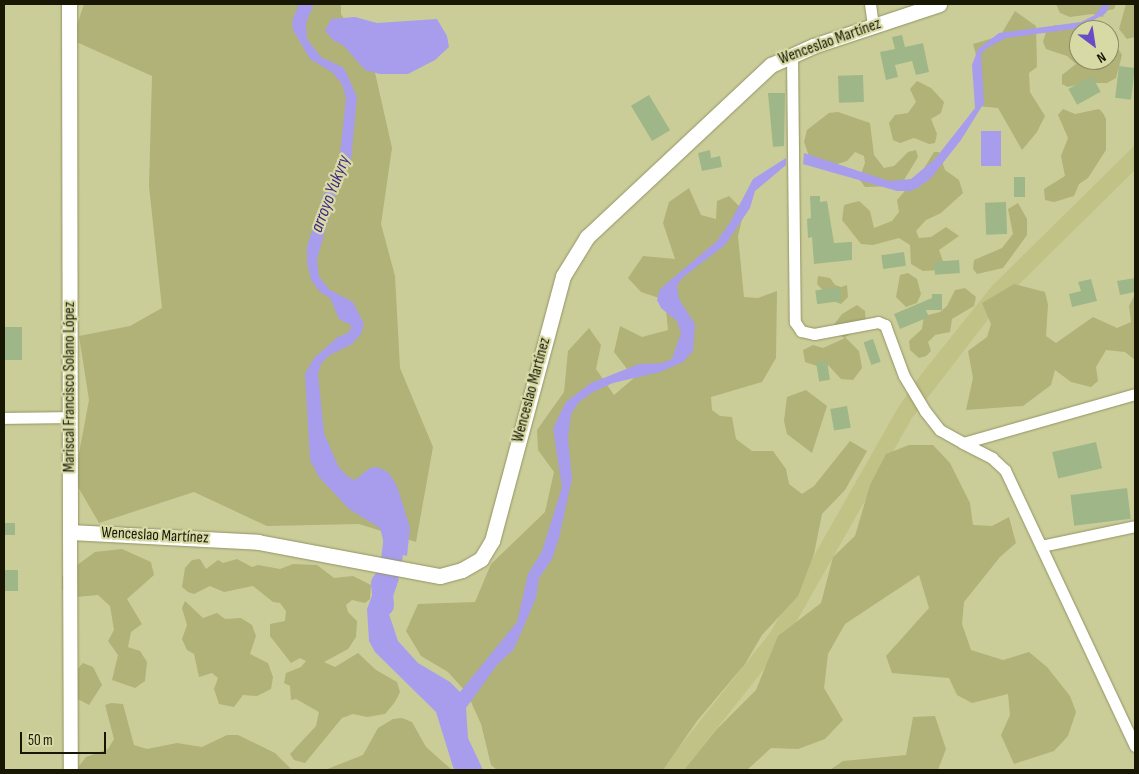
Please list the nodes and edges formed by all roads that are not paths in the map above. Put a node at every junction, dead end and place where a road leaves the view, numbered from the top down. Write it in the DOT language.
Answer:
graph roads {
  1 [pos="69,4"];
  2 [pos="870,4"];
  3 [pos="939,4"];
  4 [pos="873,26"];
  5 [pos="792,55"];
  6 [pos="1135,394"];
  7 [pos="70,417"];
  8 [pos="4,418"];
  9 [pos="962,443"];
  10 [pos="1135,526"];
  11 [pos="70,532"];
  12 [pos="1041,546"];
  13 [pos="1135,746"];
  14 [pos="71,770"];
  1 -- 7 [label="main road, Mariscal Francisco Solano López"];
  2 -- 4 [label="street"];
  3 -- 4 [label="main road, Wenceslao Martínez"];
  4 -- 5 [label="main road, Wenceslao Martínez"];
  5 -- 9 [label="street"];
  5 -- 11 [label="main road, Wenceslao Martínez"];
  6 -- 9 [label="street"];
  7 -- 8 [label="street"];
  7 -- 11 [label="main road, Mariscal Francisco Solano López"];
  9 -- 12 [label="street"];
  10 -- 12 [label="street"];
  11 -- 14 [label="street, Mariscal Francisco Solano López"];
  12 -- 13 [label="street"];
}
